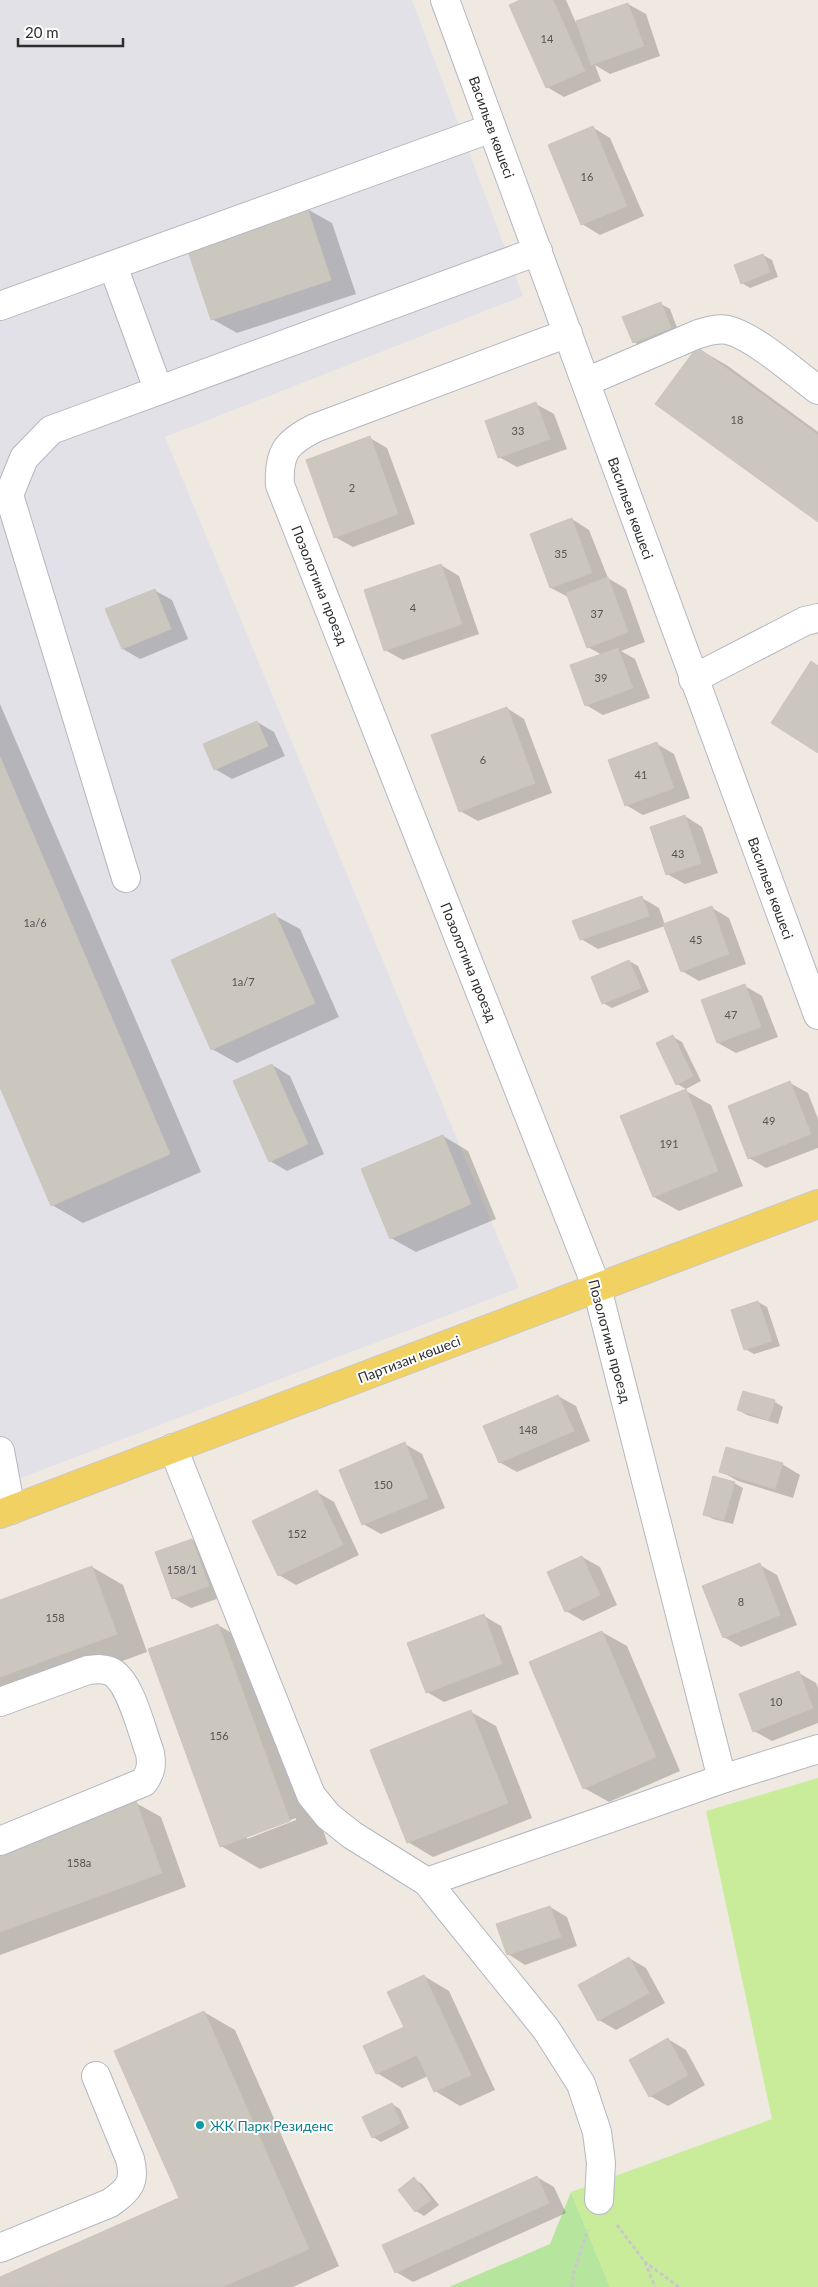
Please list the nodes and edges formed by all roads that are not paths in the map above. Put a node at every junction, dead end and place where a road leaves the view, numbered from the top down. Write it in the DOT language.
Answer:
graph roads {
  1 [pos="445,0"];
  2 [pos="492,128"];
  3 [pos="538,251"];
  4 [pos="114,266"];
  5 [pos="0,306"];
  6 [pos="568,333"];
  7 [pos="586,382"];
  8 [pos="158,389"];
  9 [pos="818,390"];
  10 [pos="818,618"];
  11 [pos="693,679"];
  12 [pos="126,878"];
  13 [pos="818,1015"];
  14 [pos="818,1204"];
  15 [pos="597,1288"];
  16 [pos="174,1448"];
  17 [pos="0,1451"];
  18 [pos="5,1512"];
  19 [pos="0,1702"];
  20 [pos="818,1748"];
  21 [pos="722,1779"];
  22 [pos="0,1841"];
  23 [pos="426,1882"];
  24 [pos="96,2076"];
  25 [pos="599,2200"];
  26 [pos="0,2248"];
  1 -- 2 [label="street, Васильев көшесі"];
  2 -- 3 [label="street, Васильев көшесі"];
  2 -- 4 [label="street"];
  3 -- 6 [label="street, Васильев көшесі"];
  3 -- 8 [label="street"];
  4 -- 5 [label="street"];
  4 -- 8 [label="street"];
  6 -- 7 [label="street, Васильев көшесі"];
  6 -- 15 [label="street, Позолотина проезд"];
  7 -- 9 [label="street"];
  7 -- 11 [label="street, Васильев көшесі"];
  8 -- 12 [label="street"];
  10 -- 11 [label="street"];
  11 -- 13 [label="street, Васильев көшесі"];
  14 -- 15 [label="main road, Партизан көшесі"];
  15 -- 16 [label="main road, Партизан көшесі"];
  15 -- 21 [label="street, Позолотина проезд"];
  16 -- 18 [label="main road, Партизан көшесі"];
  16 -- 23 [label="street"];
  17 -- 18 [label="street"];
  19 -- 22 [label="street"];
  20 -- 21 [label="street"];
  21 -- 23 [label="street"];
  23 -- 25 [label="street"];
  24 -- 26 [label="street"];
}
